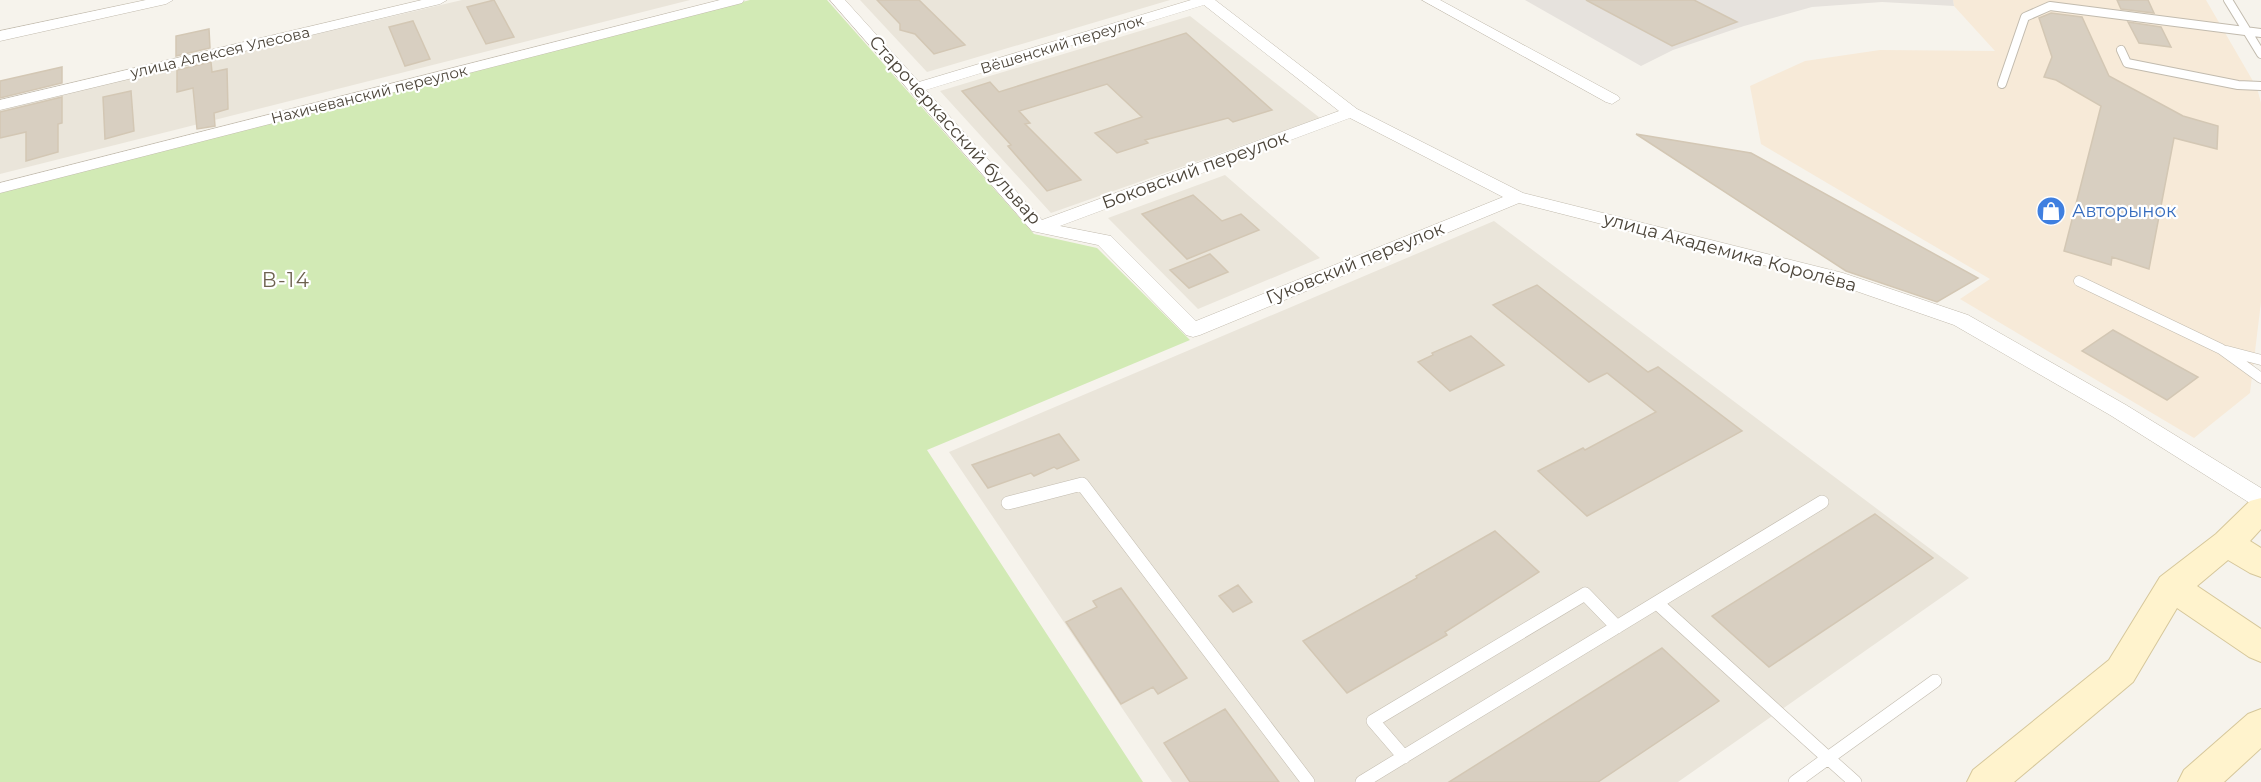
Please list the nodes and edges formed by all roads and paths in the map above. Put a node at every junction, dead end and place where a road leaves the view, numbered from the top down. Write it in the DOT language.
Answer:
graph roads {
  1 [pos="166,0"];
  2 [pos="440,0"];
  3 [pos="737,0"];
  4 [pos="837,0"];
  5 [pos="1206,0"];
  6 [pos="1430,0"];
  7 [pos="2228,0"];
  8 [pos="2248,32"];
  9 [pos="2261,33"];
  10 [pos="0,36"];
  11 [pos="2121,50"];
  12 [pos="2261,54"];
  13 [pos="2002,84"];
  14 [pos="2261,86"];
  15 [pos="918,88"];
  16 [pos="1612,99"];
  17 [pos="0,105"];
  18 [pos="1351,112"];
  19 [pos="0,188"];
  20 [pos="1517,196"];
  21 [pos="1038,227"];
  22 [pos="2079,281"];
  23 [pos="1193,330"];
  24 [pos="2221,349"];
  25 [pos="2261,360"];
  26 [pos="2261,378"];
  27 [pos="2261,498"];
  28 [pos="1822,502"];
  29 [pos="1008,503"];
  30 [pos="2261,510"];
  31 [pos="2227,543"];
  32 [pos="2261,564"];
  33 [pos="2172,587"];
  34 [pos="1657,603"];
  35 [pos="1617,627"];
  36 [pos="2261,647"];
  37 [pos="1935,681"];
  38 [pos="2261,725"];
  39 [pos="1404,757"];
  40 [pos="1828,758"];
  41 [pos="1308,782"];
  42 [pos="1362,782"];
  43 [pos="1795,782"];
  44 [pos="1855,782"];
  45 [pos="1986,782"];
  46 [pos="2197,782"];
  1 -- 10 [label="street"];
  2 -- 17 [label="street, улица Алексея Улесова"];
  3 -- 19 [label="street, Нахичеванский переулок"];
  4 -- 15 [label="street, Старочеркасский бульвар"];
  5 -- 15 [label="street, Вёшенский переулок"];
  5 -- 18 [label="street, улица Академика Королёва"];
  6 -- 16 [label="street"];
  7 -- 8 [label="lane"];
  8 -- 9 [label="lane"];
  8 -- 12 [label="lane"];
  8 -- 13 [label="lane"];
  11 -- 14 [label="lane"];
  15 -- 21 [label="street, Старочеркасский бульвар"];
  18 -- 20 [label="street, улица Академика Королёва"];
  18 -- 21 [label="street, Боковский переулок"];
  20 -- 23 [label="street, Гуковский переулок"];
  20 -- 27 [label="street, улица Академика Королёва"];
  21 -- 23 [label="street, Старочеркасский бульвар"];
  22 -- 24 [label="lane"];
  24 -- 25 [label="lane"];
  24 -- 26 [label="lane"];
  28 -- 34 [label="lane"];
  29 -- 41 [label="lane"];
  30 -- 31 [label="street"];
  31 -- 32 [label="street"];
  31 -- 33 [label="street"];
  33 -- 36 [label="street"];
  33 -- 45 [label="street"];
  34 -- 35 [label="lane"];
  34 -- 40 [label="lane"];
  35 -- 39 [label="lane"];
  35 -- 39 [label="lane"];
  37 -- 40 [label="lane"];
  38 -- 46 [label="street"];
  39 -- 42 [label="lane"];
  40 -- 43 [label="lane"];
  40 -- 44 [label="lane"];
}
